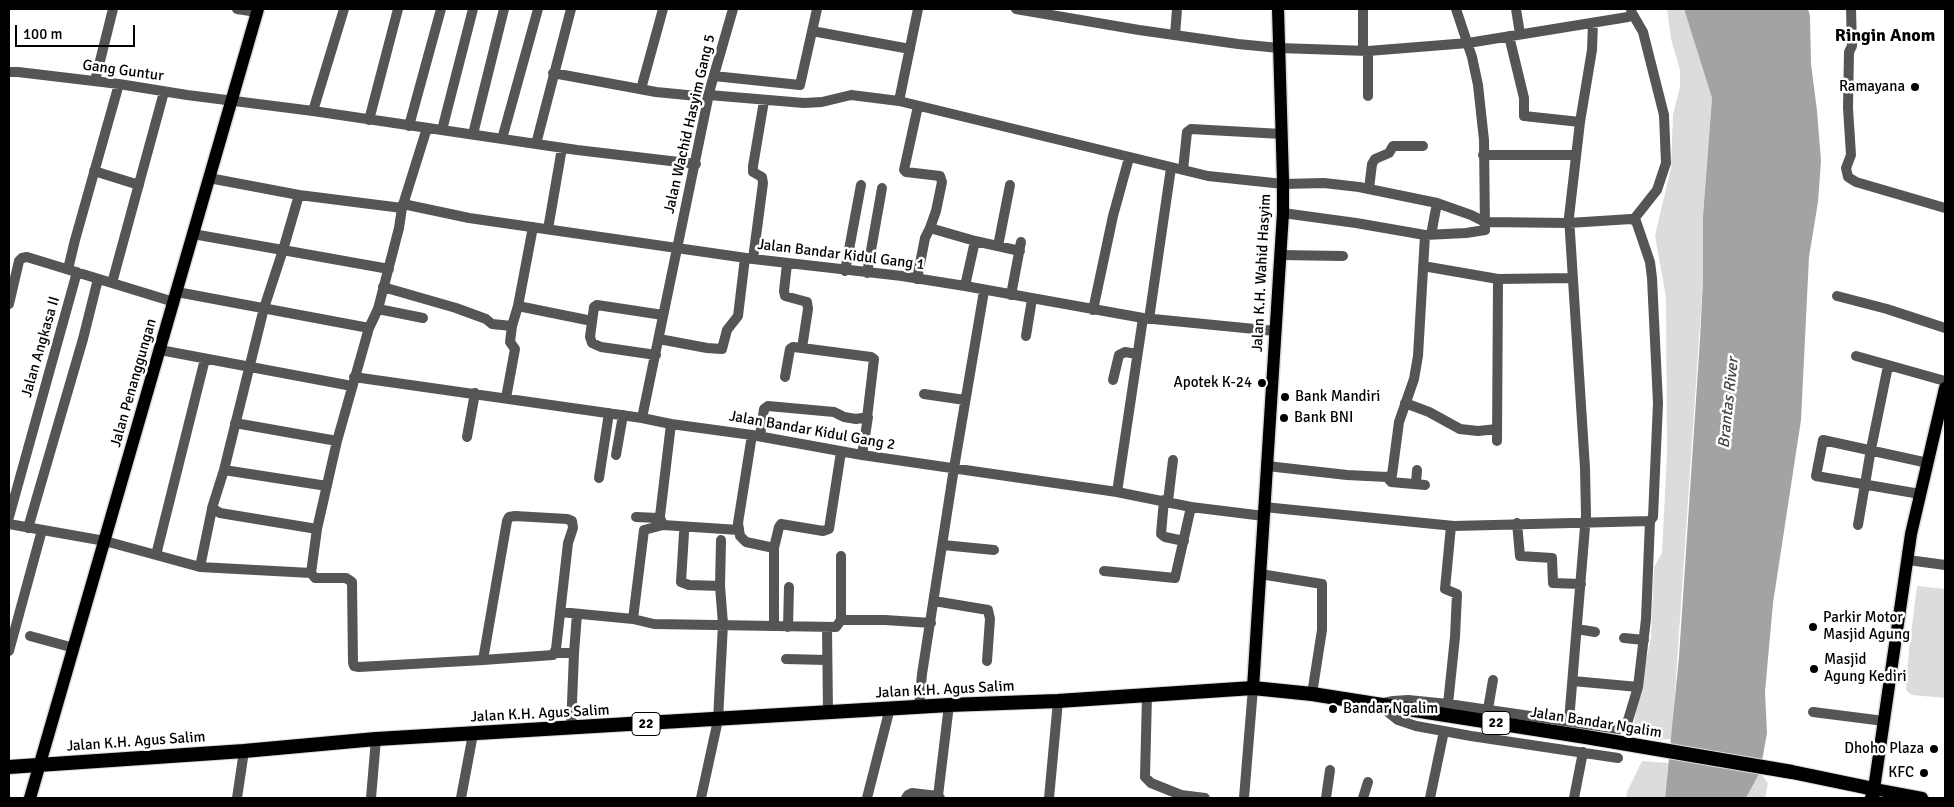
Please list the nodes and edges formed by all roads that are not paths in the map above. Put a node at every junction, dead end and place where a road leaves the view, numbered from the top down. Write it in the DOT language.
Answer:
graph roads {
  1 [pos="113,9"];
  2 [pos="237,9"];
  3 [pos="344,9"];
  4 [pos="398,9"];
  5 [pos="441,9"];
  6 [pos="473,9"];
  7 [pos="504,9"];
  8 [pos="538,9"];
  9 [pos="571,9"];
  10 [pos="663,9"];
  11 [pos="733,9"];
  12 [pos="817,9"];
  13 [pos="918,9"];
  14 [pos="1016,9"];
  15 [pos="1177,9"];
  16 [pos="1278,9"];
  17 [pos="1363,9"];
  18 [pos="1456,9"];
  19 [pos="1516,9"];
  20 [pos="1851,9"];
  21 [pos="258,10"];
  22 [pos="1632,11"];
  23 [pos="1593,23"];
  24 [pos="812,31"];
  25 [pos="1520,34"];
  26 [pos="1176,35"];
  27 [pos="1509,36"];
  28 [pos="1468,43"];
  29 [pos="1279,48"];
  30 [pos="910,49"];
  31 [pos="1365,51"];
  32 [pos="9,72"];
  33 [pos="553,73"];
  34 [pos="714,76"];
  35 [pos="95,81"];
  36 [pos="118,84"];
  37 [pos="641,88"];
  38 [pos="164,92"];
  39 [pos="709,95"];
  40 [pos="1368,96"];
  41 [pos="764,100"];
  42 [pos="232,101"];
  43 [pos="899,101"];
  44 [pos="918,106"];
  45 [pos="313,111"];
  46 [pos="369,120"];
  47 [pos="1580,122"];
  48 [pos="409,126"];
  49 [pos="428,128"];
  50 [pos="442,130"];
  51 [pos="473,134"];
  52 [pos="1282,134"];
  53 [pos="502,139"];
  54 [pos="536,144"];
  55 [pos="1424,146"];
  56 [pos="562,148"];
  57 [pos="1483,155"];
  58 [pos="1576,155"];
  59 [pos="1129,158"];
  60 [pos="696,164"];
  61 [pos="1171,168"];
  62 [pos="1184,170"];
  63 [pos="94,171"];
  64 [pos="209,178"];
  65 [pos="1283,184"];
  66 [pos="139,185"];
  67 [pos="861,185"];
  68 [pos="1010,185"];
  69 [pos="882,188"];
  70 [pos="1369,189"];
  71 [pos="299,195"];
  72 [pos="1437,203"];
  73 [pos="403,206"];
  74 [pos="1945,208"];
  75 [pos="1282,214"];
  76 [pos="1634,219"];
  77 [pos="1486,222"];
  78 [pos="1569,223"];
  79 [pos="533,227"];
  80 [pos="930,228"];
  81 [pos="548,229"];
  82 [pos="193,234"];
  83 [pos="1428,235"];
  84 [pos="975,241"];
  85 [pos="998,246"];
  86 [pos="679,247"];
  87 [pos="284,250"];
  88 [pos="1280,254"];
  89 [pos="1343,256"];
  90 [pos="749,259"];
  91 [pos="787,264"];
  92 [pos="1423,266"];
  93 [pos="389,269"];
  94 [pos="73,271"];
  95 [pos="845,271"];
  96 [pos="868,273"];
  97 [pos="1573,278"];
  98 [pos="98,279"];
  99 [pos="917,279"];
  100 [pos="1498,279"];
  101 [pos="112,283"];
  102 [pos="965,286"];
  103 [pos="383,287"];
  104 [pos="984,291"];
  105 [pos="1011,295"];
  106 [pos="1837,296"];
  107 [pos="175,297"];
  108 [pos="1032,299"];
  109 [pos="9,304"];
  110 [pos="518,306"];
  111 [pos="264,308"];
  112 [pos="378,309"];
  113 [pos="1093,310"];
  114 [pos="664,315"];
  115 [pos="423,318"];
  116 [pos="1146,319"];
  117 [pos="592,322"];
  118 [pos="512,326"];
  119 [pos="369,328"];
  120 [pos="1945,328"];
  121 [pos="1275,331"];
  122 [pos="1026,336"];
  123 [pos="659,340"];
  124 [pos="802,348"];
  125 [pos="160,350"];
  126 [pos="1137,354"];
  127 [pos="656,355"];
  128 [pos="1856,356"];
  129 [pos="205,359"];
  130 [pos="1888,366"];
  131 [pos="249,367"];
  132 [pos="785,377"];
  133 [pos="1113,380"];
  134 [pos="1945,381"];
  135 [pos="353,382"];
  136 [pos="1945,388"];
  137 [pos="475,393"];
  138 [pos="924,394"];
  139 [pos="506,398"];
  140 [pos="965,400"];
  141 [pos="1405,403"];
  142 [pos="609,413"];
  143 [pos="623,415"];
  144 [pos="642,418"];
  145 [pos="867,418"];
  146 [pos="1941,421"];
  147 [pos="235,423"];
  148 [pos="672,424"];
  149 [pos="1497,429"];
  150 [pos="756,436"];
  151 [pos="467,437"];
  152 [pos="337,441"];
  153 [pos="1497,441"];
  154 [pos="1870,449"];
  155 [pos="841,452"];
  156 [pos="616,454"];
  157 [pos="862,456"];
  158 [pos="1173,460"];
  159 [pos="1928,462"];
  160 [pos="1267,466"];
  161 [pos="954,468"];
  162 [pos="224,470"];
  163 [pos="1417,470"];
  164 [pos="1387,477"];
  165 [pos="599,478"];
  166 [pos="1864,484"];
  167 [pos="326,486"];
  168 [pos="1117,492"];
  169 [pos="1920,494"];
  170 [pos="1166,501"];
  171 [pos="1191,507"];
  172 [pos="212,509"];
  173 [pos="1264,511"];
  174 [pos="9,517"];
  175 [pos="636,517"];
  176 [pos="661,521"];
  177 [pos="1650,521"];
  178 [pos="1517,523"];
  179 [pos="1585,523"];
  180 [pos="9,524"];
  181 [pos="1858,525"];
  182 [pos="1451,526"];
  183 [pos="28,528"];
  184 [pos="317,529"];
  185 [pos="42,530"];
  186 [pos="739,530"];
  187 [pos="684,533"];
  188 [pos="721,540"];
  189 [pos="105,541"];
  190 [pos="1184,541"];
  191 [pos="942,545"];
  192 [pos="774,548"];
  193 [pos="994,550"];
  194 [pos="156,555"];
  195 [pos="841,556"];
  196 [pos="1908,560"];
  197 [pos="1945,565"];
  198 [pos="200,567"];
  199 [pos="1104,571"];
  200 [pos="311,573"];
  201 [pos="1260,574"];
  202 [pos="1581,584"];
  203 [pos="720,586"];
  204 [pos="789,587"];
  205 [pos="934,602"];
  206 [pos="560,612"];
  207 [pos="577,614"];
  208 [pos="633,619"];
  209 [pos="841,620"];
  210 [pos="931,623"];
  211 [pos="723,624"];
  212 [pos="774,626"];
  213 [pos="788,627"];
  214 [pos="827,627"];
  215 [pos="1577,629"];
  216 [pos="1595,632"];
  217 [pos="30,636"];
  218 [pos="1624,638"];
  219 [pos="1644,640"];
  220 [pos="74,648"];
  221 [pos="9,651"];
  222 [pos="555,653"];
  223 [pos="574,653"];
  224 [pos="786,659"];
  225 [pos="483,660"];
  226 [pos="827,660"];
  227 [pos="987,661"];
  228 [pos="1493,680"];
  229 [pos="1573,681"];
  230 [pos="1638,687"];
  231 [pos="1253,688"];
  232 [pos="1312,694"];
  233 [pos="1147,696"];
  234 [pos="1058,701"];
  235 [pos="949,704"];
  236 [pos="1379,704"];
  237 [pos="1448,704"];
  238 [pos="890,708"];
  239 [pos="919,708"];
  240 [pos="1488,710"];
  241 [pos="828,712"];
  242 [pos="1813,712"];
  243 [pos="718,720"];
  244 [pos="1569,721"];
  245 [pos="1884,721"];
  246 [pos="571,728"];
  247 [pos="1444,731"];
  248 [pos="473,734"];
  249 [pos="376,739"];
  250 [pos="244,751"];
  251 [pos="1583,752"];
  252 [pos="1618,758"];
  253 [pos="40,765"];
  254 [pos="9,767"];
  255 [pos="1330,770"];
  256 [pos="1368,782"];
  257 [pos="1873,794"];
  258 [pos="939,797"];
  259 [pos="30,798"];
  260 [pos="237,798"];
  261 [pos="371,798"];
  262 [pos="461,798"];
  263 [pos="701,798"];
  264 [pos="867,798"];
  265 [pos="906,798"];
  266 [pos="1049,798"];
  267 [pos="1205,798"];
  268 [pos="1244,798"];
  269 [pos="1326,798"];
  270 [pos="1363,798"];
  271 [pos="1430,798"];
  272 [pos="1574,798"];
  273 [pos="1922,798"];
  1 -- 35 [label="street"];
  2 -- 21 [label="street"];
  3 -- 45 [label="street"];
  4 -- 46 [label="street"];
  5 -- 48 [label="street"];
  6 -- 50 [label="street"];
  7 -- 51 [label="street"];
  8 -- 53 [label="street"];
  9 -- 33 [label="street"];
  10 -- 37 [label="street"];
  11 -- 34 [label="street, Jalan Wachid Hasyim Gang 5"];
  12 -- 24 [label="street"];
  13 -- 30 [label="street"];
  14 -- 26 [label="street"];
  15 -- 26 [label="street"];
  16 -- 29 [label="main road, Jalan K.H. Wahid Hasyim"];
  17 -- 31 [label="street"];
  18 -- 28 [label="street"];
  19 -- 25 [label="street"];
  20 -- 74 [label="street"];
  21 -- 42 [label="main road, Jalan Penanggungan"];
  22 -- 23 [label="street"];
  22 -- 76 [label="street"];
  23 -- 25 [label="street"];
  23 -- 47 [label="street"];
  24 -- 30 [label="street"];
  24 -- 34 [label="street"];
  25 -- 27 [label="street"];
  26 -- 29 [label="street"];
  27 -- 28 [label="street"];
  27 -- 47 [label="street"];
  28 -- 31 [label="street"];
  28 -- 57 [label="street"];
  29 -- 31 [label="street"];
  29 -- 52 [label="main road, Jalan K.H. Wahid Hasyim"];
  30 -- 43 [label="street"];
  31 -- 40 [label="street"];
  32 -- 35 [label="street, Gang Guntur"];
  33 -- 37 [label="street"];
  33 -- 54 [label="street"];
  34 -- 39 [label="street, Jalan Wachid Hasyim Gang 5"];
  35 -- 36 [label="street, Gang Guntur"];
  36 -- 38 [label="street, Gang Guntur"];
  36 -- 63 [label="street, Jalan Angkasa II"];
  37 -- 39 [label="street"];
  38 -- 42 [label="street, Gang Guntur"];
  38 -- 66 [label="street"];
  39 -- 41 [label="street"];
  39 -- 60 [label="street, Jalan Wachid Hasyim Gang 5"];
  41 -- 43 [label="street"];
  41 -- 90 [label="street"];
  42 -- 45 [label="street, Gang Guntur"];
  42 -- 64 [label="main road, Jalan Penanggungan"];
  43 -- 44 [label="street"];
  44 -- 59 [label="street"];
  44 -- 80 [label="street"];
  45 -- 46 [label="street, Gang Guntur"];
  46 -- 48 [label="street, Gang Guntur"];
  47 -- 58 [label="street"];
  48 -- 49 [label="street, Gang Guntur"];
  49 -- 50 [label="street, Gang Guntur"];
  49 -- 73 [label="street"];
  50 -- 51 [label="street, Gang Guntur"];
  51 -- 53 [label="street, Gang Guntur"];
  52 -- 62 [label="street"];
  52 -- 65 [label="main road, Jalan K.H. Wahid Hasyim"];
  53 -- 54 [label="street, Gang Guntur"];
  54 -- 56 [label="street, Gang Guntur"];
  55 -- 70 [label="street"];
  56 -- 60 [label="street, Gang Guntur"];
  56 -- 81 [label="street"];
  57 -- 58 [label="street"];
  57 -- 77 [label="street"];
  58 -- 78 [label="street"];
  59 -- 61 [label="street"];
  59 -- 113 [label="street"];
  60 -- 86 [label="street, Jalan Wachid Hasyim Gang 5"];
  61 -- 62 [label="street"];
  61 -- 116 [label="street"];
  62 -- 65 [label="street"];
  63 -- 66 [label="street"];
  63 -- 94 [label="street, Jalan Angkasa II"];
  64 -- 71 [label="street, Jalan Bandar Kidul Gang 1"];
  64 -- 82 [label="main road, Jalan Penanggungan"];
  65 -- 70 [label="street"];
  65 -- 75 [label="main road, Jalan K.H. Wahid Hasyim"];
  66 -- 101 [label="street"];
  67 -- 95 [label="street"];
  68 -- 85 [label="street"];
  69 -- 96 [label="street"];
  70 -- 72 [label="street"];
  71 -- 73 [label="street, Jalan Bandar Kidul Gang 1"];
  71 -- 87 [label="street"];
  72 -- 77 [label="street"];
  72 -- 83 [label="street"];
  73 -- 79 [label="street, Jalan Bandar Kidul Gang 1"];
  73 -- 93 [label="street"];
  75 -- 83 [label="street"];
  75 -- 88 [label="main road, Jalan K.H. Wahid Hasyim"];
  76 -- 78 [label="street"];
  76 -- 177 [label="street"];
  77 -- 78 [label="street"];
  77 -- 83 [label="street"];
  78 -- 97 [label="street"];
  79 -- 81 [label="street, Jalan Bandar Kidul Gang 1"];
  79 -- 110 [label="street"];
  80 -- 84 [label="street"];
  80 -- 99 [label="street"];
  81 -- 86 [label="street, Jalan Bandar Kidul Gang 1"];
  82 -- 87 [label="street"];
  82 -- 107 [label="main road, Jalan Penanggungan"];
  83 -- 92 [label="street"];
  84 -- 85 [label="street"];
  84 -- 102 [label="street"];
  85 -- 105 [label="street"];
  86 -- 90 [label="street, Jalan Bandar Kidul Gang 1"];
  86 -- 114 [label="street, Jalan Wachid Hasyim Gang 5"];
  87 -- 93 [label="street"];
  87 -- 111 [label="street"];
  88 -- 89 [label="street"];
  88 -- 121 [label="main road, Jalan K.H. Wahid Hasyim"];
  90 -- 91 [label="street, Jalan Bandar Kidul Gang 1"];
  90 -- 123 [label="street"];
  91 -- 95 [label="street, Jalan Bandar Kidul Gang 1"];
  91 -- 124 [label="street"];
  92 -- 100 [label="street"];
  92 -- 141 [label="street"];
  93 -- 103 [label="street"];
  94 -- 98 [label="street"];
  94 -- 109 [label="street"];
  94 -- 174 [label="street, Jalan Angkasa II"];
  95 -- 96 [label="street, Jalan Bandar Kidul Gang 1"];
  96 -- 99 [label="street, Jalan Bandar Kidul Gang 1"];
  97 -- 100 [label="street"];
  97 -- 179 [label="street"];
  98 -- 101 [label="street"];
  98 -- 183 [label="street"];
  99 -- 102 [label="street, Jalan Bandar Kidul Gang 1"];
  100 -- 149 [label="street"];
  101 -- 107 [label="street"];
  102 -- 104 [label="street, Jalan Bandar Kidul Gang 1"];
  103 -- 112 [label="street"];
  103 -- 118 [label="street"];
  104 -- 105 [label="street, Jalan Bandar Kidul Gang 1"];
  104 -- 140 [label="street"];
  105 -- 108 [label="street, Jalan Bandar Kidul Gang 1"];
  106 -- 120 [label="street"];
  107 -- 111 [label="street"];
  107 -- 125 [label="main road, Jalan Penanggungan"];
  108 -- 113 [label="street, Jalan Bandar Kidul Gang 1"];
  108 -- 122 [label="street"];
  110 -- 117 [label="street"];
  110 -- 118 [label="street"];
  111 -- 119 [label="street"];
  111 -- 131 [label="street"];
  112 -- 115 [label="street"];
  112 -- 119 [label="street"];
  113 -- 116 [label="street, Jalan Bandar Kidul Gang 1"];
  114 -- 117 [label="street"];
  114 -- 123 [label="street, Jalan Wachid Hasyim Gang 5"];
  116 -- 121 [label="street, Jalan Bandar Kidul Gang 1"];
  116 -- 126 [label="street"];
  117 -- 127 [label="street"];
  118 -- 139 [label="street"];
  119 -- 135 [label="street"];
  121 -- 160 [label="main road, Jalan K.H. Wahid Hasyim"];
  123 -- 127 [label="street, Jalan Wachid Hasyim Gang 5"];
  124 -- 132 [label="street"];
  124 -- 145 [label="street"];
  125 -- 129 [label="street, Jalan Bandar Kidul Gang 2"];
  125 -- 189 [label="main road, Jalan Penanggungan"];
  126 -- 133 [label="street"];
  126 -- 168 [label="street"];
  127 -- 144 [label="street, Jalan Wachid Hasyim Gang 5"];
  128 -- 130 [label="street"];
  129 -- 131 [label="street, Jalan Bandar Kidul Gang 2"];
  129 -- 194 [label="street"];
  130 -- 134 [label="street"];
  130 -- 154 [label="street"];
  131 -- 135 [label="street, Jalan Bandar Kidul Gang 2"];
  131 -- 147 [label="street"];
  135 -- 137 [label="street, Jalan Bandar Kidul Gang 2"];
  135 -- 152 [label="street"];
  136 -- 146 [label="main road"];
  137 -- 139 [label="street, Jalan Bandar Kidul Gang 2"];
  137 -- 151 [label="street"];
  138 -- 140 [label="street"];
  139 -- 142 [label="street, Jalan Bandar Kidul Gang 2"];
  140 -- 161 [label="street"];
  141 -- 149 [label="street"];
  141 -- 164 [label="street"];
  142 -- 143 [label="street, Jalan Bandar Kidul Gang 2"];
  142 -- 165 [label="street"];
  143 -- 144 [label="street, Jalan Bandar Kidul Gang 2"];
  143 -- 156 [label="street"];
  144 -- 148 [label="street, Jalan Bandar Kidul Gang 2"];
  145 -- 150 [label="street"];
  145 -- 157 [label="street"];
  146 -- 159 [label="main road"];
  147 -- 152 [label="street"];
  147 -- 162 [label="street"];
  148 -- 150 [label="street, Jalan Bandar Kidul Gang 2"];
  148 -- 176 [label="street"];
  149 -- 153 [label="street"];
  150 -- 155 [label="street, Jalan Bandar Kidul Gang 2"];
  150 -- 186 [label="street"];
  152 -- 167 [label="street"];
  154 -- 159 [label="street"];
  154 -- 166 [label="street"];
  154 -- 166 [label="street"];
  155 -- 157 [label="street, Jalan Bandar Kidul Gang 2"];
  155 -- 192 [label="street"];
  157 -- 161 [label="street, Jalan Bandar Kidul Gang 2"];
  158 -- 170 [label="street"];
  159 -- 169 [label="main road"];
  160 -- 164 [label="street"];
  160 -- 173 [label="main road, Jalan K.H. Wahid Hasyim"];
  161 -- 168 [label="street, Jalan Bandar Kidul Gang 2"];
  161 -- 191 [label="street"];
  162 -- 167 [label="street"];
  162 -- 172 [label="street"];
  163 -- 164 [label="street"];
  166 -- 169 [label="street"];
  166 -- 181 [label="street"];
  167 -- 184 [label="street"];
  168 -- 170 [label="street, Jalan Bandar Kidul Gang 2"];
  169 -- 196 [label="main road"];
  170 -- 171 [label="street, Jalan Bandar Kidul Gang 2"];
  170 -- 190 [label="street"];
  171 -- 173 [label="street, Jalan Bandar Kidul Gang 2"];
  171 -- 190 [label="street"];
  172 -- 184 [label="street"];
  172 -- 198 [label="street"];
  173 -- 182 [label="street, Jalan Bandar Kidul Gang 2"];
  173 -- 201 [label="main road, Jalan K.H. Wahid Hasyim"];
  175 -- 176 [label="street"];
  176 -- 186 [label="street"];
  176 -- 208 [label="street"];
  177 -- 179 [label="street, Jalan Bandar Kidul Gang 2"];
  177 -- 219 [label="street"];
  178 -- 179 [label="street, Jalan Bandar Kidul Gang 2"];
  178 -- 182 [label="street, Jalan Bandar Kidul Gang 2"];
  178 -- 202 [label="street"];
  179 -- 202 [label="street"];
  180 -- 183 [label="street"];
  182 -- 237 [label="street"];
  183 -- 185 [label="street"];
  184 -- 200 [label="street"];
  185 -- 189 [label="street"];
  185 -- 221 [label="street"];
  186 -- 192 [label="street"];
  187 -- 203 [label="street"];
  188 -- 203 [label="street"];
  189 -- 194 [label="street"];
  189 -- 220 [label="main road, Jalan Penanggungan"];
  190 -- 199 [label="street"];
  191 -- 193 [label="street"];
  191 -- 205 [label="street"];
  192 -- 212 [label="street"];
  194 -- 198 [label="street"];
  195 -- 209 [label="street"];
  196 -- 197 [label="street"];
  196 -- 245 [label="main road"];
  198 -- 200 [label="street"];
  200 -- 225 [label="street"];
  201 -- 231 [label="main road, Jalan K.H. Wahid Hasyim"];
  201 -- 232 [label="street"];
  202 -- 215 [label="street"];
  203 -- 211 [label="street"];
  204 -- 213 [label="street"];
  205 -- 210 [label="street"];
  205 -- 227 [label="street"];
  206 -- 207 [label="street"];
  206 -- 222 [label="street"];
  206 -- 225 [label="street"];
  207 -- 208 [label="street"];
  207 -- 223 [label="street"];
  208 -- 211 [label="street"];
  209 -- 210 [label="street"];
  209 -- 214 [label="street"];
  210 -- 239 [label="street"];
  211 -- 212 [label="street"];
  211 -- 243 [label="street"];
  212 -- 213 [label="street"];
  213 -- 214 [label="street"];
  214 -- 226 [label="street"];
  215 -- 216 [label="street"];
  215 -- 229 [label="street"];
  217 -- 220 [label="street"];
  218 -- 219 [label="street"];
  219 -- 230 [label="street"];
  220 -- 253 [label="main road, Jalan Penanggungan"];
  222 -- 223 [label="street"];
  222 -- 225 [label="street"];
  223 -- 246 [label="street"];
  224 -- 226 [label="street"];
  226 -- 241 [label="street"];
  228 -- 240 [label="street"];
  229 -- 230 [label="street"];
  229 -- 244 [label="street"];
  230 -- 244 [label="street"];
  231 -- 232 [label="highway, Jalan Bandar Ngalim / 22"];
  231 -- 233 [label="highway, Jalan K.H. Agus Salim / 22"];
  231 -- 268 [label="street"];
  232 -- 236 [label="highway, Jalan Bandar Ngalim / 22"];
  233 -- 234 [label="highway, Jalan K.H. Agus Salim / 22"];
  233 -- 267 [label="street"];
  234 -- 235 [label="highway, Jalan K.H. Agus Salim / 22"];
  234 -- 266 [label="street"];
  235 -- 239 [label="highway, Jalan K.H. Agus Salim / 22"];
  235 -- 258 [label="street"];
  236 -- 237 [label="street"];
  236 -- 247 [label="street"];
  236 -- 257 [label="highway, Jalan Bandar Ngalim / 22"];
  237 -- 240 [label="street"];
  238 -- 239 [label="highway, Jalan K.H. Agus Salim / 22"];
  238 -- 241 [label="highway, Jalan K.H. Agus Salim / 22"];
  238 -- 264 [label="street"];
  240 -- 244 [label="street"];
  241 -- 243 [label="highway, Jalan K.H. Agus Salim / 22"];
  242 -- 245 [label="street"];
  243 -- 246 [label="highway, Jalan K.H. Agus Salim / 22"];
  243 -- 263 [label="street"];
  245 -- 257 [label="main road"];
  246 -- 248 [label="highway, Jalan K.H. Agus Salim / 22"];
  247 -- 251 [label="street"];
  247 -- 271 [label="street"];
  248 -- 249 [label="highway, Jalan K.H. Agus Salim / 22"];
  248 -- 262 [label="street"];
  249 -- 250 [label="highway, Jalan K.H. Agus Salim / 22"];
  249 -- 261 [label="street"];
  250 -- 253 [label="highway, Jalan K.H. Agus Salim / 22"];
  250 -- 260 [label="street"];
  251 -- 252 [label="street"];
  251 -- 272 [label="street"];
  253 -- 254 [label="highway, 22"];
  253 -- 259 [label="main road, Jalan Penanggungan"];
  255 -- 269 [label="street"];
  256 -- 270 [label="street"];
  257 -- 273 [label="main road"];
  258 -- 265 [label="street"];
}
